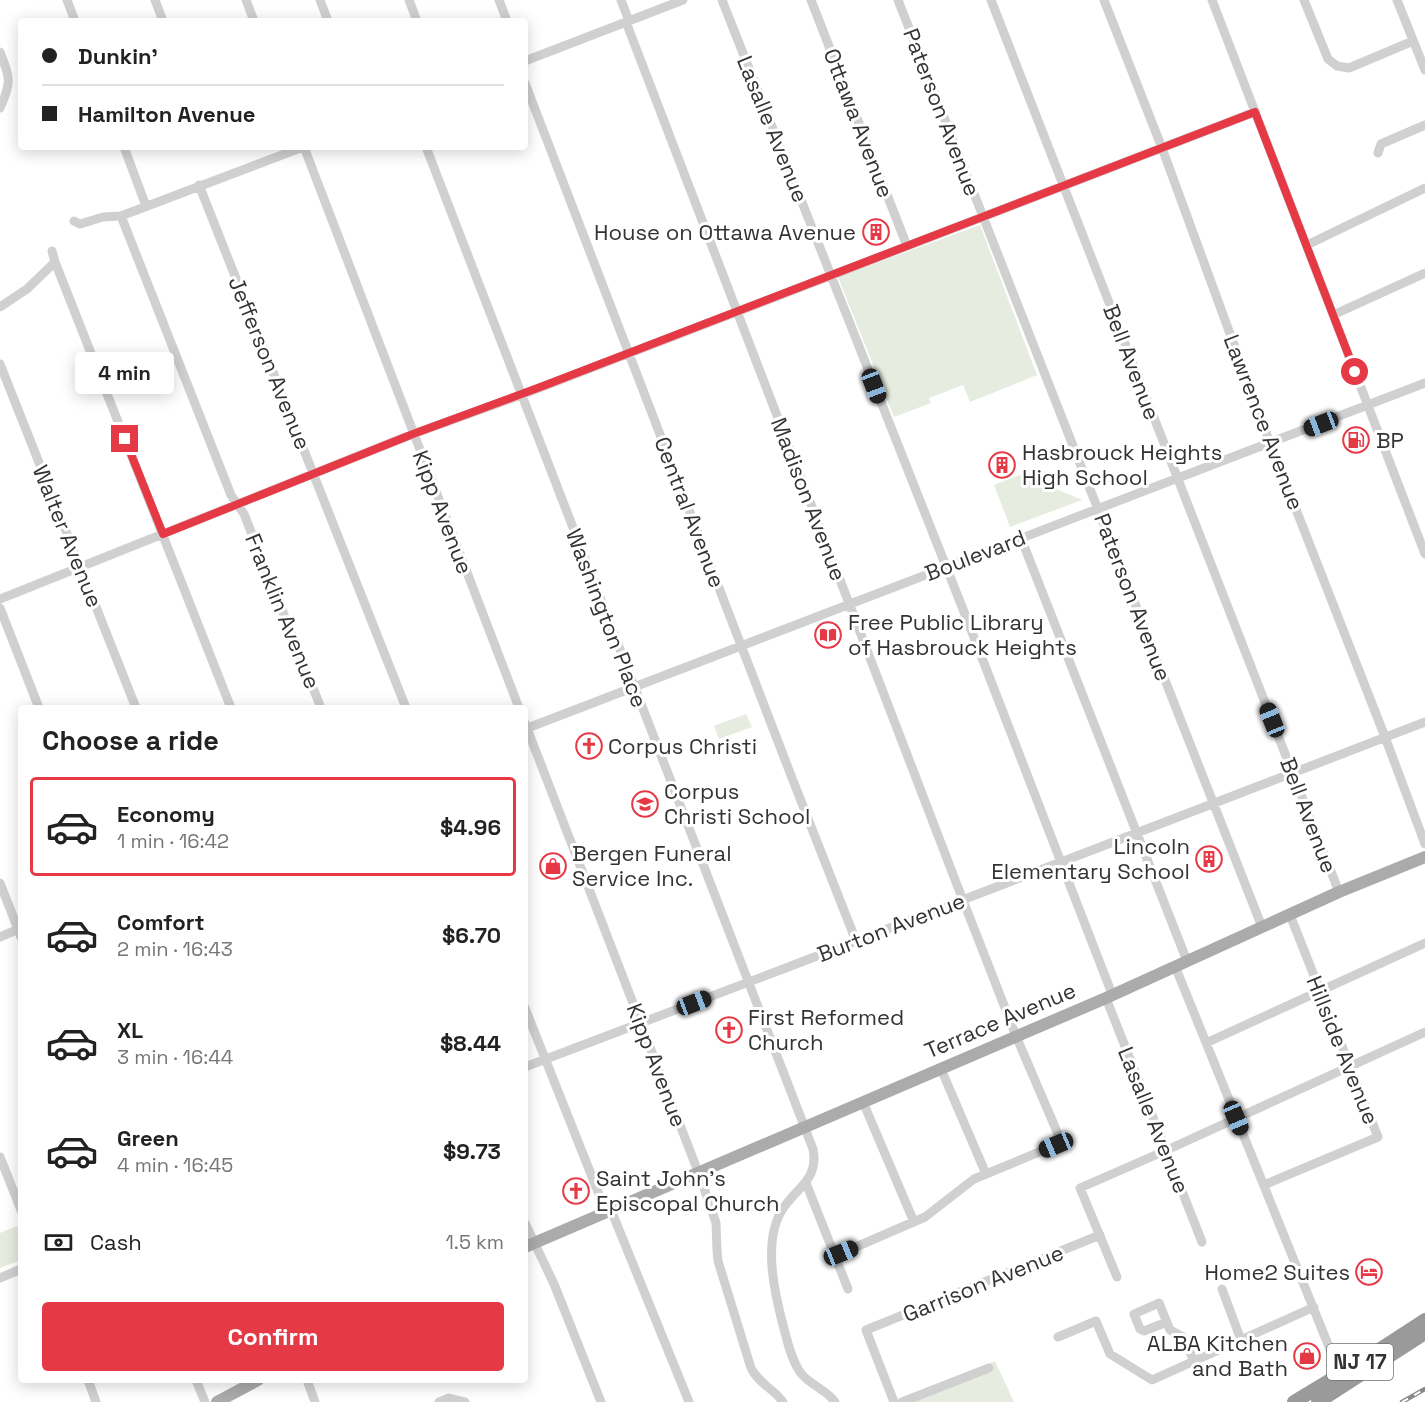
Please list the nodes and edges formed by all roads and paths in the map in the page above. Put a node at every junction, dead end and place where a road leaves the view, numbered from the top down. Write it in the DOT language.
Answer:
graph roads {
  1 [pos="67,0"];
  2 [pos="155,0"];
  3 [pos="246,0"];
  4 [pos="320,0"];
  5 [pos="409,0"];
  6 [pos="499,0"];
  7 [pos="621,0"];
  8 [pos="683,0"];
  9 [pos="722,0"];
  10 [pos="811,0"];
  11 [pos="898,0"];
  12 [pos="991,0"];
  13 [pos="1104,0"];
  14 [pos="1212,0"];
  15 [pos="1304,0"];
  16 [pos="1397,0"];
  17 [pos="74,18"];
  18 [pos="162,18"];
  19 [pos="253,18"];
  20 [pos="327,18"];
  21 [pos="416,18"];
  22 [pos="506,18"];
  23 [pos="628,22"];
  24 [pos="1425,41"];
  25 [pos="1414,43"];
  26 [pos="0,52"];
  27 [pos="528,60"];
  28 [pos="1425,70"];
  29 [pos="528,91"];
  30 [pos="0,108"];
  31 [pos="1255,112"];
  32 [pos="1425,125"];
  33 [pos="1162,148"];
  34 [pos="125,150"];
  35 [pos="295,150"];
  36 [pos="304,150"];
  37 [pos="427,150"];
  38 [pos="1378,153"];
  39 [pos="200,185"];
  40 [pos="1063,186"];
  41 [pos="1425,188"];
  42 [pos="146,206"];
  43 [pos="121,216"];
  44 [pos="982,217"];
  45 [pos="74,221"];
  46 [pos="1307,245"];
  47 [pos="907,246"];
  48 [pos="52,250"];
  49 [pos="55,262"];
  50 [pos="1425,273"];
  51 [pos="831,275"];
  52 [pos="0,307"];
  53 [pos="738,311"];
  54 [pos="1333,315"];
  55 [pos="628,353"];
  56 [pos="0,364"];
  57 [pos="1425,383"];
  58 [pos="521,394"];
  59 [pos="1368,405"];
  60 [pos="413,434"];
  61 [pos="1270,443"];
  62 [pos="314,473"];
  63 [pos="1177,477"];
  64 [pos="239,504"];
  65 [pos="1098,508"];
  66 [pos="163,534"];
  67 [pos="1021,538"];
  68 [pos="1424,550"];
  69 [pos="81,567"];
  70 [pos="945,567"];
  71 [pos="0,599"];
  72 [pos="849,604"];
  73 [pos="0,608"];
  74 [pos="741,645"];
  75 [pos="634,687"];
  76 [pos="38,705"];
  77 [pos="135,705"];
  78 [pos="230,705"];
  79 [pos="320,705"];
  80 [pos="405,705"];
  81 [pos="518,705"];
  82 [pos="1425,722"];
  83 [pos="528,725"];
  84 [pos="528,731"];
  85 [pos="1385,736"];
  86 [pos="1293,772"];
  87 [pos="1214,802"];
  88 [pos="1136,832"];
  89 [pos="1425,844"];
  90 [pos="1425,857"];
  91 [pos="1060,862"];
  92 [pos="0,883"];
  93 [pos="1339,892"];
  94 [pos="963,899"];
  95 [pos="1290,915"];
  96 [pos="18,926"];
  97 [pos="1262,927"];
  98 [pos="18,932"];
  99 [pos="0,937"];
  100 [pos="856,941"];
  101 [pos="1425,944"];
  102 [pos="1181,964"];
  103 [pos="748,982"];
  104 [pos="1320,991"];
  105 [pos="1109,996"];
  106 [pos="528,1016"];
  107 [pos="642,1028"];
  108 [pos="1425,1032"];
  109 [pos="1016,1036"];
  110 [pos="1206,1043"];
  111 [pos="545,1059"];
  112 [pos="528,1066"];
  113 [pos="1350,1066"];
  114 [pos="941,1069"];
  115 [pos="863,1102"];
  116 [pos="1236,1118"];
  117 [pos="804,1127"];
  118 [pos="1167,1150"];
  119 [pos="0,1157"];
  120 [pos="698,1172"];
  121 [pos="986,1174"];
  122 [pos="806,1183"];
  123 [pos="1264,1185"];
  124 [pos="18,1202"];
  125 [pos="609,1211"];
  126 [pos="914,1222"];
  127 [pos="1100,1235"];
  128 [pos="1202,1242"];
  129 [pos="530,1245"];
  130 [pos="835,1256"];
  131 [pos="18,1270"];
  132 [pos="1118,1276"];
  133 [pos="0,1278"];
  134 [pos="1222,1288"];
  135 [pos="848,1289"];
  136 [pos="1314,1307"];
  137 [pos="1425,1320"];
  138 [pos="1167,1322"];
  139 [pos="1425,1333"];
  140 [pos="1058,1337"];
  141 [pos="1241,1340"];
  142 [pos="1194,1361"];
  143 [pos="989,1368"];
  144 [pos="1340,1374"];
  145 [pos="89,1383"];
  146 [pos="197,1383"];
  147 [pos="253,1383"];
  148 [pos="308,1383"];
  149 [pos="96,1402"];
  150 [pos="205,1402"];
  151 [pos="218,1402"];
  152 [pos="315,1402"];
  153 [pos="439,1402"];
  154 [pos="465,1402"];
  155 [pos="601,1402"];
  156 [pos="689,1402"];
  157 [pos="783,1402"];
  158 [pos="835,1402"];
  159 [pos="894,1402"];
  160 [pos="902,1402"];
  161 [pos="1294,1402"];
  162 [pos="1318,1402"];
  1 -- 17 [label="street"];
  2 -- 18 [label="street"];
  3 -- 19 [label="street"];
  4 -- 20 [label="street"];
  5 -- 21 [label="street"];
  6 -- 22 [label="street"];
  7 -- 23 [label="street, Madison Avenue"];
  8 -- 23 [label="street"];
  9 -- 51 [label="street, Lasalle Avenue"];
  10 -- 47 [label="street, Ottawa Avenue"];
  11 -- 44 [label="street, Paterson Avenue"];
  12 -- 40 [label="street, Bell Avenue"];
  13 -- 33 [label="street, Lawrence Avenue"];
  14 -- 31 [label="street"];
  15 -- 25 [label="street"];
  16 -- 25 [label="street"];
  23 -- 27 [label="street"];
  23 -- 53 [label="street, Madison Avenue"];
  24 -- 25 [label="street"];
  25 -- 28 [label="street"];
  26 -- 30 [label="street"];
  29 -- 55 [label="street, Central Avenue"];
  31 -- 33 [label="street"];
  31 -- 46 [label="street"];
  32 -- 38 [label="street"];
  33 -- 40 [label="street"];
  33 -- 61 [label="street, Lawrence Avenue"];
  34 -- 42 [label="street"];
  35 -- 39 [label="street"];
  36 -- 60 [label="street, Kipp Avenue"];
  37 -- 58 [label="street, Washington Place"];
  39 -- 42 [label="street"];
  39 -- 62 [label="street, Jefferson Avenue"];
  40 -- 44 [label="street"];
  40 -- 63 [label="street, Bell Avenue"];
  41 -- 46 [label="street"];
  42 -- 43 [label="street"];
  43 -- 45 [label="street"];
  43 -- 64 [label="street, Franklin Avenue"];
  44 -- 47 [label="street"];
  44 -- 65 [label="street, Paterson Avenue"];
  46 -- 54 [label="street"];
  47 -- 51 [label="street"];
  48 -- 49 [label="street"];
  49 -- 52 [label="street"];
  49 -- 66 [label="street"];
  50 -- 54 [label="street"];
  51 -- 53 [label="street"];
  51 -- 70 [label="street, Lasalle Avenue"];
  53 -- 55 [label="street"];
  53 -- 72 [label="street, Madison Avenue"];
  54 -- 59 [label="street"];
  55 -- 58 [label="street"];
  55 -- 74 [label="street, Central Avenue"];
  56 -- 69 [label="street, Walter Avenue"];
  57 -- 59 [label="street, Boulevard"];
  58 -- 60 [label="street"];
  58 -- 75 [label="street, Washington Place"];
  59 -- 61 [label="street, Boulevard"];
  59 -- 68 [label="street"];
  60 -- 62 [label="street"];
  60 -- 81 [label="street, Kipp Avenue"];
  61 -- 63 [label="street, Boulevard"];
  61 -- 85 [label="street, Lawrence Avenue"];
  62 -- 64 [label="street"];
  62 -- 80 [label="street, Jefferson Avenue"];
  63 -- 65 [label="street, Boulevard"];
  63 -- 86 [label="street, Bell Avenue"];
  64 -- 66 [label="street"];
  64 -- 79 [label="street, Franklin Avenue"];
  65 -- 67 [label="street, Boulevard"];
  65 -- 87 [label="street, Paterson Avenue"];
  66 -- 69 [label="street"];
  66 -- 78 [label="street"];
  67 -- 70 [label="street, Boulevard"];
  67 -- 88 [label="street"];
  69 -- 71 [label="street"];
  69 -- 77 [label="street, Walter Avenue"];
  70 -- 72 [label="street, Boulevard"];
  70 -- 91 [label="street, Lasalle Avenue"];
  72 -- 74 [label="street, Boulevard"];
  72 -- 94 [label="street, Madison Avenue"];
  73 -- 76 [label="street"];
  74 -- 75 [label="street, Boulevard"];
  74 -- 100 [label="street, Central Avenue"];
  75 -- 83 [label="street, Boulevard"];
  75 -- 103 [label="street, Washington Place"];
  82 -- 85 [label="street, Burton Avenue"];
  84 -- 107 [label="street, Kipp Avenue"];
  85 -- 86 [label="street, Burton Avenue"];
  85 -- 89 [label="street, Lawrence Avenue"];
  86 -- 87 [label="street, Burton Avenue"];
  86 -- 93 [label="street, Bell Avenue"];
  87 -- 88 [label="street, Burton Avenue"];
  87 -- 97 [label="street, Paterson Avenue"];
  88 -- 91 [label="street, Burton Avenue"];
  88 -- 102 [label="street"];
  90 -- 93 [label="main road, Terrace Avenue"];
  91 -- 94 [label="street, Burton Avenue"];
  91 -- 105 [label="street, Lasalle Avenue"];
  92 -- 96 [label="street"];
  93 -- 95 [label="main road, Terrace Avenue"];
  94 -- 100 [label="street, Burton Avenue"];
  94 -- 109 [label="street, Madison Avenue"];
  95 -- 97 [label="main road, Terrace Avenue"];
  95 -- 104 [label="street, Hillside Avenue"];
  97 -- 102 [label="main road, Terrace Avenue"];
  98 -- 99 [label="street"];
  100 -- 103 [label="street, Burton Avenue"];
  101 -- 104 [label="street"];
  102 -- 105 [label="main road, Terrace Avenue"];
  102 -- 110 [label="street"];
  103 -- 107 [label="street, Burton Avenue"];
  103 -- 117 [label="street, Washington Place"];
  104 -- 110 [label="street"];
  104 -- 113 [label="street, Hillside Avenue"];
  105 -- 109 [label="main road, Terrace Avenue"];
  105 -- 118 [label="street, Lasalle Avenue"];
  106 -- 111 [label="street"];
  107 -- 111 [label="street, Burton Avenue"];
  107 -- 120 [label="street, Kipp Avenue"];
  108 -- 113 [label="street"];
  109 -- 114 [label="main road, Terrace Avenue"];
  109 -- 121 [label="street, Madison Avenue"];
  110 -- 116 [label="street"];
  111 -- 112 [label="street, Burton Avenue"];
  111 -- 125 [label="street"];
  113 -- 116 [label="street"];
  113 -- 123 [label="street, Hillside Avenue"];
  114 -- 115 [label="main road, Terrace Avenue"];
  114 -- 121 [label="street"];
  115 -- 117 [label="main road, Terrace Avenue"];
  115 -- 126 [label="street"];
  116 -- 118 [label="street"];
  116 -- 123 [label="street"];
  117 -- 120 [label="main road, Terrace Avenue"];
  117 -- 122 [label="street, Washington Place"];
  118 -- 127 [label="street"];
  118 -- 128 [label="street, Lasalle Avenue"];
  119 -- 124 [label="street"];
  120 -- 125 [label="main road, Terrace Avenue"];
  120 -- 157 [label="street, Kipp Avenue"];
  121 -- 126 [label="street"];
  122 -- 130 [label="street"];
  122 -- 158 [label="street"];
  123 -- 136 [label="street"];
  125 -- 129 [label="main road, Terrace Avenue"];
  125 -- 156 [label="street"];
  126 -- 130 [label="street"];
  127 -- 132 [label="street"];
  127 -- 159 [label="street, Garrison Avenue"];
  129 -- 155 [label="street"];
  130 -- 135 [label="street"];
  131 -- 133 [label="street"];
  134 -- 141 [label="street"];
  136 -- 141 [label="street"];
  136 -- 144 [label="street"];
  137 -- 144 [label="highway, NJ 17"];
  138 -- 142 [label="street"];
  139 -- 162 [label="highway, NJ 17"];
  140 -- 142 [label="street"];
  141 -- 142 [label="street"];
  143 -- 160 [label="street"];
  144 -- 161 [label="highway, NJ 17"];
  145 -- 149 [label="street"];
  146 -- 150 [label="street"];
  147 -- 151 [label="main road"];
  148 -- 152 [label="street"];
  153 -- 154 [label="street"];
}
